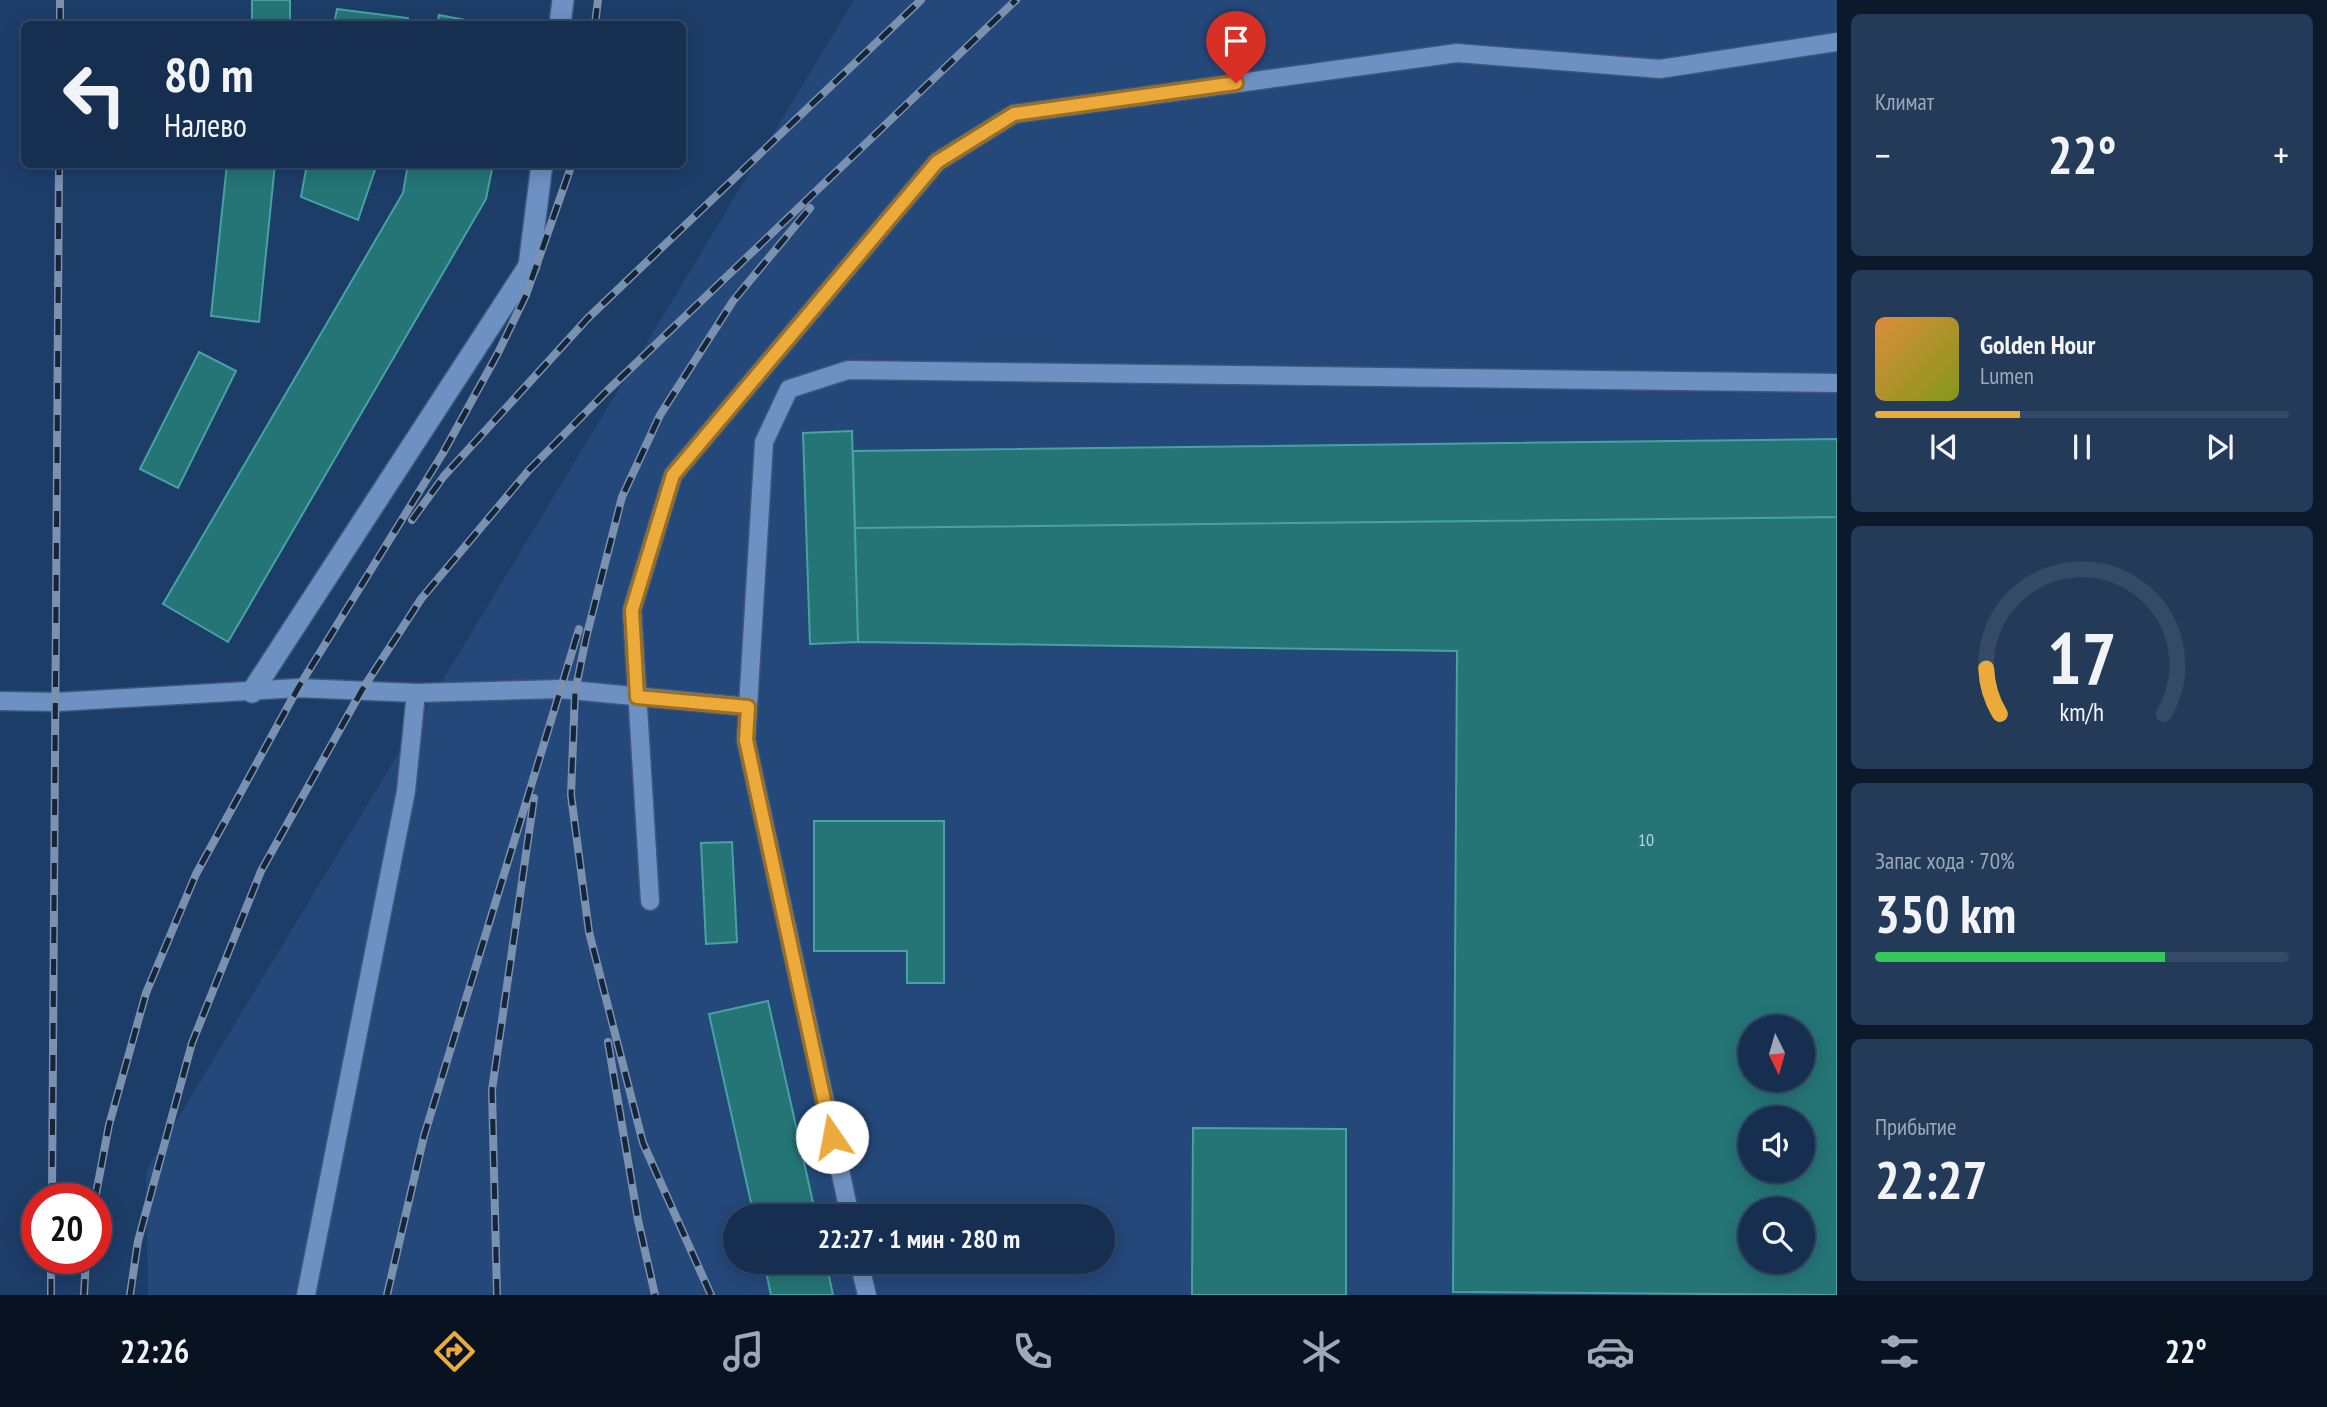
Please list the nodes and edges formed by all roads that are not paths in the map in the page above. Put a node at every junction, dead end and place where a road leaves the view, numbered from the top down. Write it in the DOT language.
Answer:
graph roads {
  1 [pos="564,0"];
  2 [pos="560,21"];
  3 [pos="1837,42"];
  4 [pos="541,168"];
  5 [pos="1837,383"];
  6 [pos="252,692"];
  7 [pos="416,693"];
  8 [pos="637,697"];
  9 [pos="0,701"];
  10 [pos="748,707"];
  11 [pos="650,901"];
  12 [pos="847,1204"];
  13 [pos="862,1274"];
  14 [pos="306,1295"];
  15 [pos="867,1295"];
  1 -- 2 [label="street"];
  3 -- 8 [label="lane"];
  4 -- 6 [label="street"];
  5 -- 10 [label="lane"];
  6 -- 7 [label="lane"];
  6 -- 9 [label="lane"];
  7 -- 8 [label="lane"];
  7 -- 14 [label="lane"];
  8 -- 10 [label="lane"];
  8 -- 11 [label="lane"];
  10 -- 12 [label="lane"];
  13 -- 15 [label="lane"];
}
